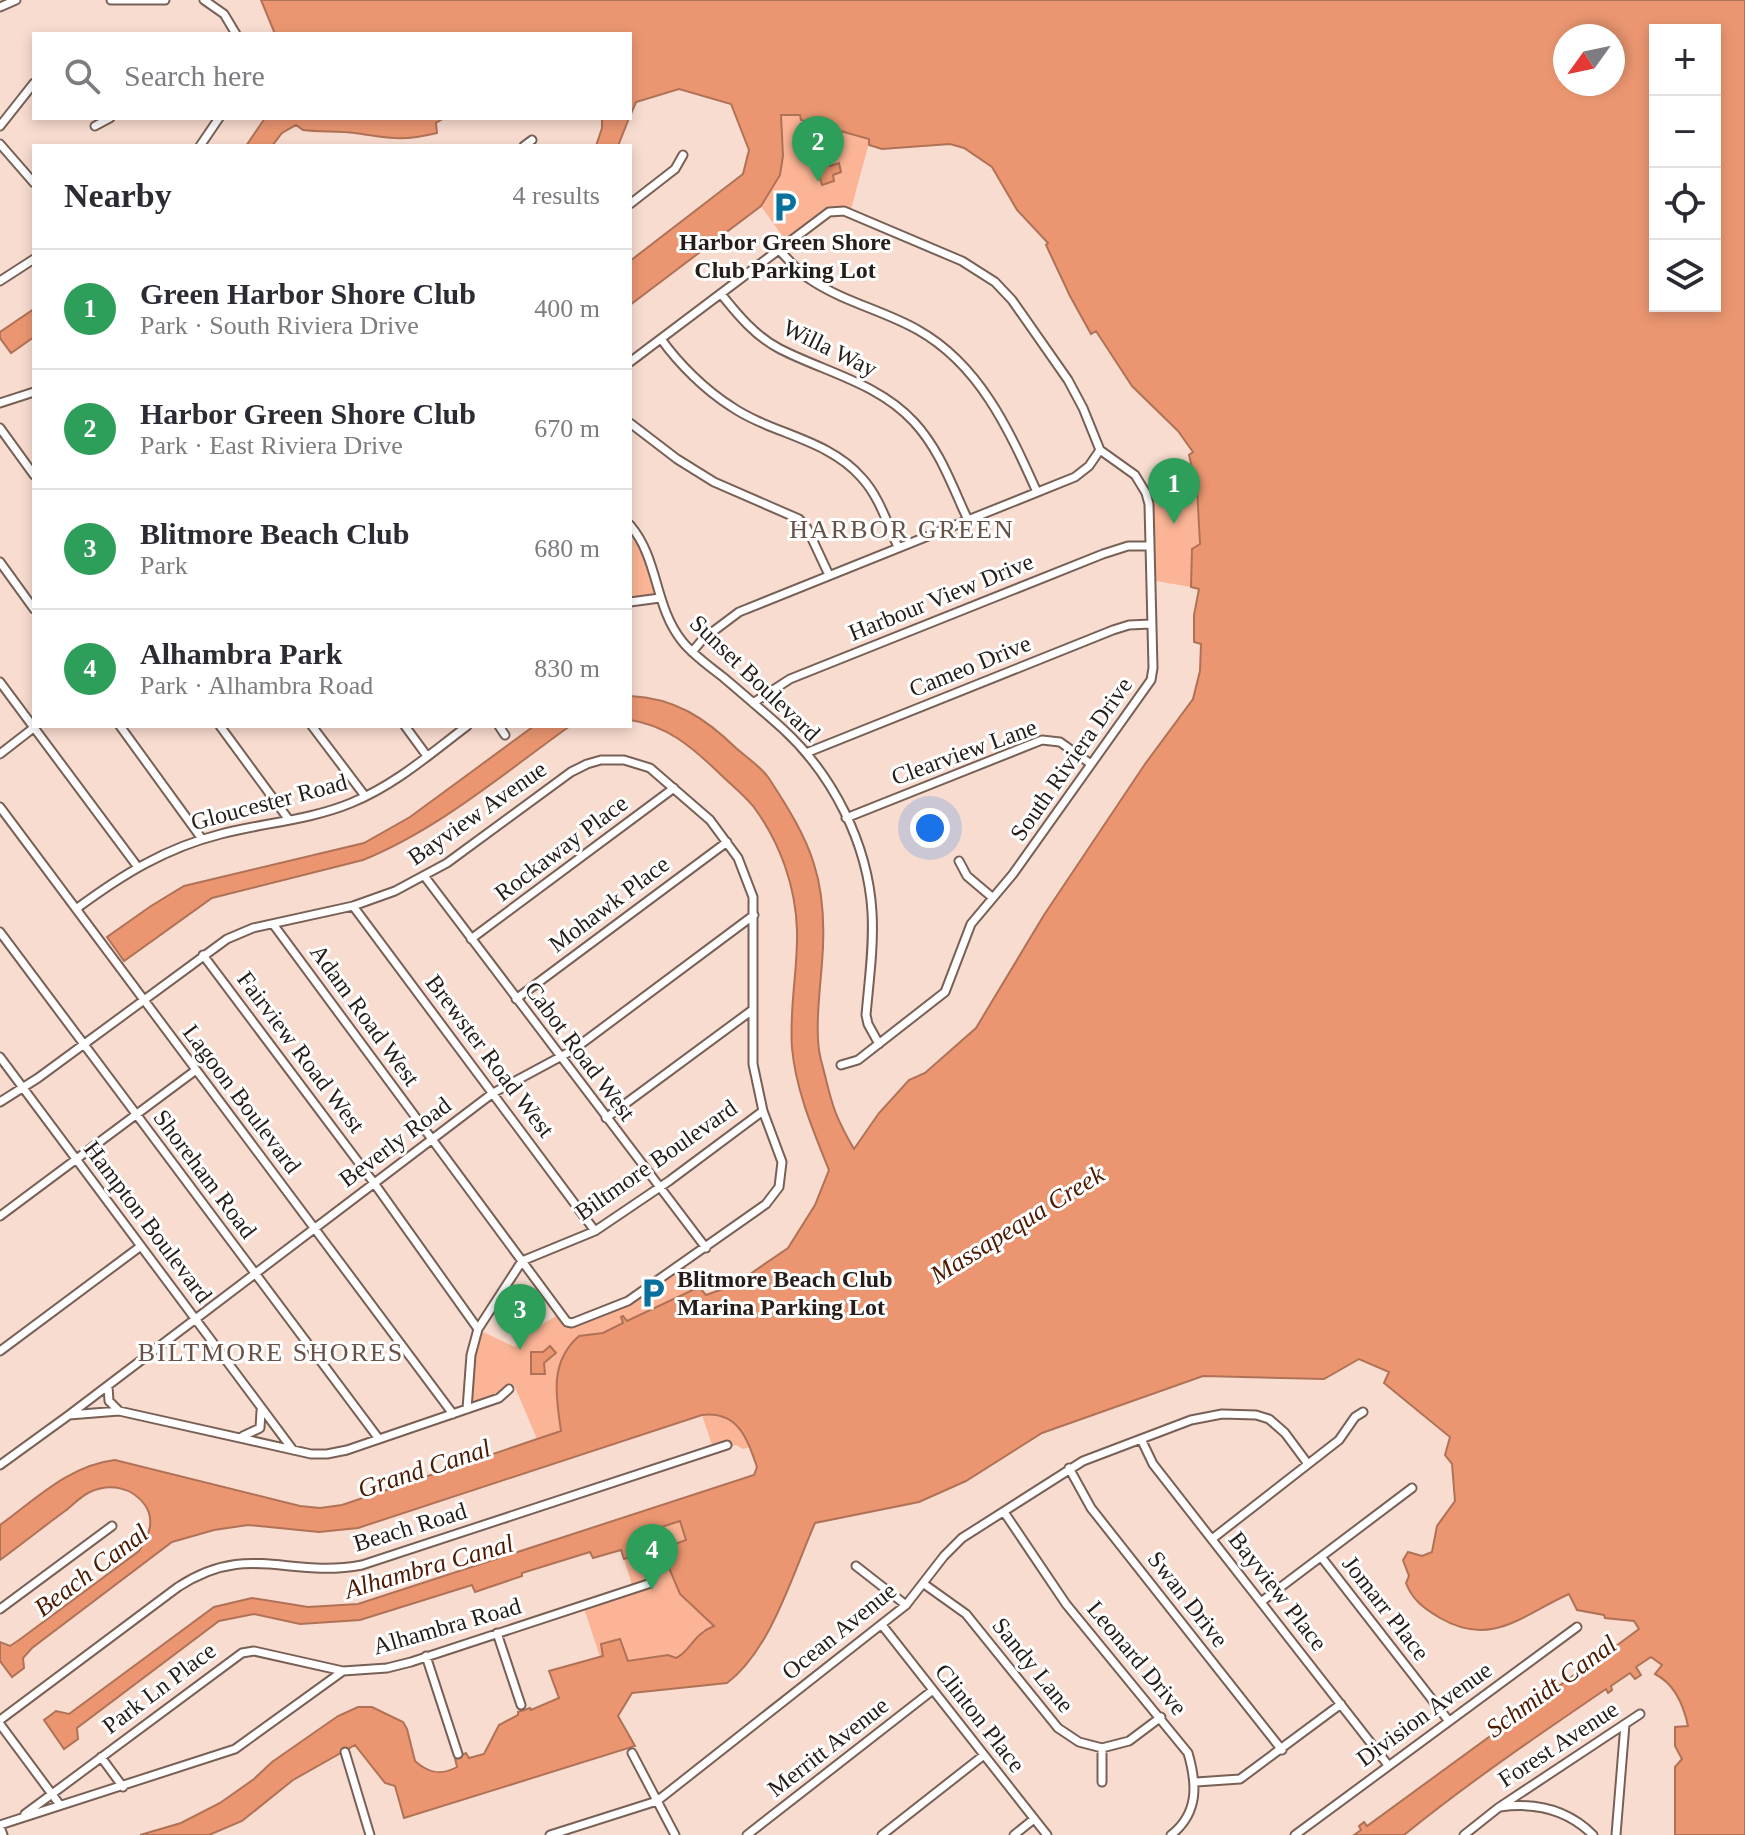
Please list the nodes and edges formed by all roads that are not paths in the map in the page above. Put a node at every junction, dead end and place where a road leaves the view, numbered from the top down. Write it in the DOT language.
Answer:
graph roads {
  1 [pos="16,0"];
  2 [pos="111,0"];
  3 [pos="165,0"];
  4 [pos="204,0"];
  5 [pos="0,7"];
  6 [pos="235,32"];
  7 [pos="32,86"];
  8 [pos="106,120"];
  9 [pos="218,120"];
  10 [pos="0,126"];
  11 [pos="95,126"];
  12 [pos="532,140"];
  13 [pos="0,144"];
  14 [pos="201,144"];
  15 [pos="527,144"];
  16 [pos="683,155"];
  17 [pos="32,181"];
  18 [pos="632,202"];
  19 [pos="780,251"];
  20 [pos="32,260"];
  21 [pos="0,281"];
  22 [pos="721,294"];
  23 [pos="661,339"];
  24 [pos="632,361"];
  25 [pos="32,393"];
  26 [pos="0,403"];
  27 [pos="632,425"];
  28 [pos="0,428"];
  29 [pos="1100,450"];
  30 [pos="32,472"];
  31 [pos="1037,492"];
  32 [pos="968,520"];
  33 [pos="632,528"];
  34 [pos="1149,546"];
  35 [pos="898,547"];
  36 [pos="0,562"];
  37 [pos="829,575"];
  38 [pos="660,598"];
  39 [pos="632,602"];
  40 [pos="32,606"];
  41 [pos="1151,624"];
  42 [pos="692,652"];
  43 [pos="0,682"];
  44 [pos="753,703"];
  45 [pos="32,723"];
  46 [pos="34,728"];
  47 [pos="36,728"];
  48 [pos="121,728"];
  49 [pos="221,728"];
  50 [pos="314,728"];
  51 [pos="406,728"];
  52 [pos="464,728"];
  53 [pos="500,728"];
  54 [pos="505,735"];
  55 [pos="806,753"];
  56 [pos="0,754"];
  57 [pos="427,756"];
  58 [pos="1091,764"];
  59 [pos="674,788"];
  60 [pos="365,796"];
  61 [pos="0,807"];
  62 [pos="846,818"];
  63 [pos="289,820"];
  64 [pos="202,839"];
  65 [pos="727,842"];
  66 [pos="959,861"];
  67 [pos="137,866"];
  68 [pos="425,877"];
  69 [pos="993,898"];
  70 [pos="353,906"];
  71 [pos="76,909"];
  72 [pos="754,915"];
  73 [pos="273,924"];
  74 [pos="0,932"];
  75 [pos="471,939"];
  76 [pos="203,955"];
  77 [pos="143,999"];
  78 [pos="516,999"];
  79 [pos="751,1011"];
  80 [pos="83,1044"];
  81 [pos="879,1044"];
  82 [pos="0,1057"];
  83 [pos="559,1058"];
  84 [pos="841,1065"];
  85 [pos="196,1070"];
  86 [pos="23,1087"];
  87 [pos="493,1093"];
  88 [pos="0,1102"];
  89 [pos="763,1111"];
  90 [pos="136,1114"];
  91 [pos="606,1118"];
  92 [pos="432,1139"];
  93 [pos="76,1159"];
  94 [pos="374,1183"];
  95 [pos="659,1187"];
  96 [pos="0,1216"];
  97 [pos="314,1229"];
  98 [pos="595,1231"];
  99 [pos="141,1246"];
  100 [pos="706,1248"];
  101 [pos="522,1261"];
  102 [pos="255,1274"];
  103 [pos="195,1319"];
  104 [pos="569,1323"];
  105 [pos="478,1329"];
  106 [pos="0,1351"];
  107 [pos="109,1385"];
  108 [pos="509,1389"];
  109 [pos="261,1409"];
  110 [pos="467,1409"];
  111 [pos="119,1411"];
  112 [pos="1363,1412"];
  113 [pos="453,1414"];
  114 [pos="69,1415"];
  115 [pos="241,1437"];
  116 [pos="379,1439"];
  117 [pos="1141,1439"];
  118 [pos="727,1445"];
  119 [pos="293,1450"];
  120 [pos="1308,1464"];
  121 [pos="0,1465"];
  122 [pos="1069,1468"];
  123 [pos="1412,1488"];
  124 [pos="1004,1512"];
  125 [pos="112,1526"];
  126 [pos="1212,1539"];
  127 [pos="1322,1558"];
  128 [pos="856,1566"];
  129 [pos="648,1584"];
  130 [pos="924,1584"];
  131 [pos="1261,1602"];
  132 [pos="906,1605"];
  133 [pos="0,1609"];
  134 [pos="882,1625"];
  135 [pos="1577,1627"];
  136 [pos="497,1633"];
  137 [pos="426,1656"];
  138 [pos="343,1671"];
  139 [pos="933,1690"];
  140 [pos="1341,1704"];
  141 [pos="521,1705"];
  142 [pos="1640,1714"];
  143 [pos="1161,1717"];
  144 [pos="1448,1720"];
  145 [pos="0,1722"];
  146 [pos="1625,1724"];
  147 [pos="1102,1748"];
  148 [pos="1282,1750"];
  149 [pos="345,1752"];
  150 [pos="632,1753"];
  151 [pos="458,1754"];
  152 [pos="984,1755"];
  153 [pos="101,1757"];
  154 [pos="1388,1765"];
  155 [pos="1102,1782"];
  156 [pos="1196,1782"];
  157 [pos="123,1787"];
  158 [pos="52,1794"];
  159 [pos="657,1801"];
  160 [pos="60,1805"];
  161 [pos="1498,1808"];
  162 [pos="19,1819"];
  163 [pos="1034,1819"];
  164 [pos="0,1826"];
  165 [pos="3,1835"];
  166 [pos="370,1835"];
  167 [pos="550,1835"];
  168 [pos="675,1835"];
  169 [pos="747,1835"];
  170 [pos="882,1835"];
  171 [pos="1014,1835"];
  172 [pos="1047,1835"];
  173 [pos="1171,1835"];
  174 [pos="1295,1835"];
  175 [pos="1464,1835"];
  176 [pos="1593,1835"];
  177 [pos="1616,1835"];
  1 -- 5 [label="street"];
  2 -- 3 [label="street"];
  4 -- 6 [label="street"];
  7 -- 10 [label="street"];
  8 -- 11 [label="street"];
  9 -- 14 [label="street"];
  12 -- 15 [label="street"];
  13 -- 17 [label="street"];
  16 -- 18 [label="street"];
  19 -- 22 [label="street"];
  19 -- 29 [label="street"];
  19 -- 31 [label="street"];
  20 -- 21 [label="street"];
  22 -- 23 [label="street"];
  22 -- 32 [label="street, Willa Way"];
  23 -- 24 [label="street"];
  23 -- 35 [label="street"];
  25 -- 26 [label="street"];
  27 -- 37 [label="street"];
  28 -- 30 [label="street"];
  29 -- 31 [label="street"];
  29 -- 34 [label="street, South Riviera Drive"];
  31 -- 32 [label="street"];
  32 -- 35 [label="street"];
  33 -- 38 [label="street, Sunset Boulevard"];
  34 -- 41 [label="street, South Riviera Drive"];
  34 -- 44 [label="street, Harbour View Drive"];
  35 -- 37 [label="street"];
  36 -- 40 [label="street"];
  37 -- 42 [label="street"];
  38 -- 39 [label="street"];
  38 -- 42 [label="street, Sunset Boulevard"];
  41 -- 55 [label="street, Cameo Drive"];
  41 -- 58 [label="street, South Riviera Drive"];
  42 -- 44 [label="street, Sunset Boulevard"];
  43 -- 45 [label="street"];
  44 -- 55 [label="street, Sunset Boulevard"];
  46 -- 56 [label="street"];
  47 -- 67 [label="street"];
  48 -- 64 [label="street"];
  49 -- 63 [label="street"];
  50 -- 60 [label="street"];
  51 -- 57 [label="street"];
  52 -- 57 [label="street, Gloucester Road"];
  53 -- 54 [label="street"];
  55 -- 62 [label="street, Sunset Boulevard"];
  57 -- 60 [label="street, Gloucester Road"];
  58 -- 62 [label="street, Clearview Lane"];
  58 -- 69 [label="street, South Riviera Drive"];
  59 -- 65 [label="street, Bayview Avenue"];
  59 -- 68 [label="street, Bayview Avenue"];
  59 -- 75 [label="street, Rockaway Place"];
  60 -- 63 [label="street, Gloucester Road"];
  61 -- 71 [label="street, Lagoon Boulevard"];
  62 -- 81 [label="street, Sunset Boulevard"];
  63 -- 64 [label="street, Gloucester Road"];
  64 -- 67 [label="street, Gloucester Road"];
  65 -- 72 [label="street, Bayview Avenue"];
  65 -- 78 [label="street, Mohawk Place"];
  66 -- 69 [label="street"];
  67 -- 71 [label="street, Gloucester Road"];
  68 -- 70 [label="street, Bayview Avenue"];
  68 -- 75 [label="street, Cabot Road West"];
  69 -- 81 [label="street, South Riviera Drive"];
  70 -- 73 [label="street, Bayview Avenue"];
  70 -- 87 [label="street, Brewster Road West"];
  71 -- 77 [label="street, Lagoon Boulevard"];
  72 -- 79 [label="street, Bayview Avenue"];
  72 -- 83 [label="street, Beverly Road"];
  73 -- 76 [label="street, Bayview Avenue"];
  73 -- 92 [label="street, Adam Road West"];
  74 -- 80 [label="street, Shoreham Road"];
  75 -- 78 [label="street, Cabot Road West"];
  76 -- 77 [label="street, Bayview Avenue"];
  76 -- 94 [label="street, Fairview Road West"];
  77 -- 80 [label="street, Bayview Avenue"];
  77 -- 85 [label="street, Lagoon Boulevard"];
  78 -- 83 [label="street, Cabot Road West"];
  79 -- 89 [label="street, Bayview Avenue"];
  79 -- 91 [label="street"];
  80 -- 86 [label="street, Bayview Avenue"];
  80 -- 90 [label="street, Shoreham Road"];
  81 -- 84 [label="street, South Riviera Drive"];
  82 -- 86 [label="street, Hampton Boulevard"];
  83 -- 87 [label="street, Beverly Road"];
  83 -- 91 [label="street, Cabot Road West"];
  85 -- 90 [label="street"];
  85 -- 97 [label="street, Lagoon Boulevard"];
  86 -- 88 [label="street, Bayview Avenue"];
  86 -- 93 [label="street, Hampton Boulevard"];
  87 -- 92 [label="street, Beverly Road"];
  87 -- 98 [label="street, Brewster Road West"];
  89 -- 95 [label="street, Biltmore Boulevard"];
  89 -- 100 [label="street, Bayview Avenue"];
  90 -- 93 [label="street"];
  90 -- 102 [label="street, Shoreham Road"];
  91 -- 95 [label="street, Cabot Road West"];
  92 -- 94 [label="street, Beverly Road"];
  92 -- 101 [label="street, Adam Road West"];
  93 -- 96 [label="street"];
  93 -- 99 [label="street, Hampton Boulevard"];
  94 -- 97 [label="street, Beverly Road"];
  94 -- 105 [label="street, Fairview Road West"];
  95 -- 98 [label="street, Biltmore Boulevard"];
  95 -- 100 [label="street, Cabot Road West"];
  97 -- 102 [label="street, Beverly Road"];
  97 -- 113 [label="street, Lagoon Boulevard"];
  98 -- 101 [label="street, Biltmore Boulevard"];
  99 -- 103 [label="street, Hampton Boulevard"];
  99 -- 106 [label="street"];
  100 -- 104 [label="street, Bayview Avenue"];
  101 -- 104 [label="street, Adam Road West"];
  101 -- 105 [label="street"];
  102 -- 103 [label="street, Beverly Road"];
  102 -- 116 [label="street, Shoreham Road"];
  103 -- 107 [label="street, Beverly Road"];
  103 -- 109 [label="street, Hampton Boulevard"];
  105 -- 110 [label="street"];
  107 -- 111 [label="street"];
  107 -- 114 [label="street, Beverly Road"];
  108 -- 110 [label="street"];
  109 -- 115 [label="street"];
  109 -- 119 [label="street, Hampton Boulevard"];
  110 -- 113 [label="street"];
  111 -- 114 [label="street"];
  111 -- 115 [label="street"];
  112 -- 120 [label="street"];
  113 -- 116 [label="street"];
  114 -- 121 [label="street"];
  115 -- 119 [label="street"];
  116 -- 119 [label="street"];
  117 -- 120 [label="street, Ocean Avenue"];
  117 -- 122 [label="street, Ocean Avenue"];
  117 -- 126 [label="street, Bayview Place"];
  118 -- 145 [label="street, Beach Road"];
  120 -- 126 [label="street"];
  122 -- 124 [label="street, Ocean Avenue"];
  122 -- 148 [label="street, Swan Drive"];
  123 -- 127 [label="street"];
  124 -- 130 [label="street, Ocean Avenue"];
  124 -- 143 [label="street, Leonard Drive"];
  125 -- 133 [label="street"];
  126 -- 131 [label="street, Bayview Place"];
  127 -- 131 [label="street"];
  127 -- 144 [label="street, Jomarr Place"];
  128 -- 132 [label="street"];
  129 -- 136 [label="street, Alhambra Road"];
  130 -- 132 [label="street, Ocean Avenue"];
  130 -- 147 [label="street, Sandy Lane"];
  131 -- 140 [label="street, Bayview Place"];
  132 -- 134 [label="street, Ocean Avenue"];
  134 -- 139 [label="street, Clinton Place"];
  134 -- 159 [label="street, Ocean Avenue"];
  135 -- 144 [label="street, Division Avenue"];
  136 -- 137 [label="street, Alhambra Road"];
  136 -- 141 [label="street"];
  137 -- 138 [label="street, Alhambra Road"];
  137 -- 151 [label="street"];
  138 -- 153 [label="street, Park Ln Place"];
  138 -- 157 [label="street"];
  139 -- 152 [label="street, Clinton Place"];
  139 -- 169 [label="street, Merritt Avenue"];
  140 -- 148 [label="street"];
  140 -- 154 [label="street, Bayview Place"];
  142 -- 146 [label="street, Forest Avenue"];
  143 -- 147 [label="street"];
  143 -- 156 [label="street, Leonard Drive"];
  144 -- 154 [label="street, Division Avenue"];
  145 -- 158 [label="street"];
  146 -- 161 [label="street, Forest Avenue"];
  146 -- 177 [label="street"];
  147 -- 155 [label="street"];
  148 -- 156 [label="street"];
  149 -- 166 [label="street"];
  150 -- 159 [label="street"];
  152 -- 163 [label="street, Clinton Place"];
  152 -- 170 [label="street"];
  153 -- 157 [label="street"];
  153 -- 158 [label="street, Park Ln Place"];
  154 -- 174 [label="street, Division Avenue"];
  156 -- 173 [label="street"];
  157 -- 160 [label="street"];
  158 -- 160 [label="street"];
  158 -- 162 [label="street, Park Ln Place"];
  159 -- 167 [label="street, Ocean Avenue"];
  159 -- 168 [label="street"];
  160 -- 162 [label="street"];
  161 -- 175 [label="street, Forest Avenue"];
  161 -- 176 [label="street, Forest Avenue"];
  162 -- 164 [label="street"];
  163 -- 171 [label="street"];
  163 -- 172 [label="street, Clinton Place"];
  164 -- 165 [label="street"];
}
